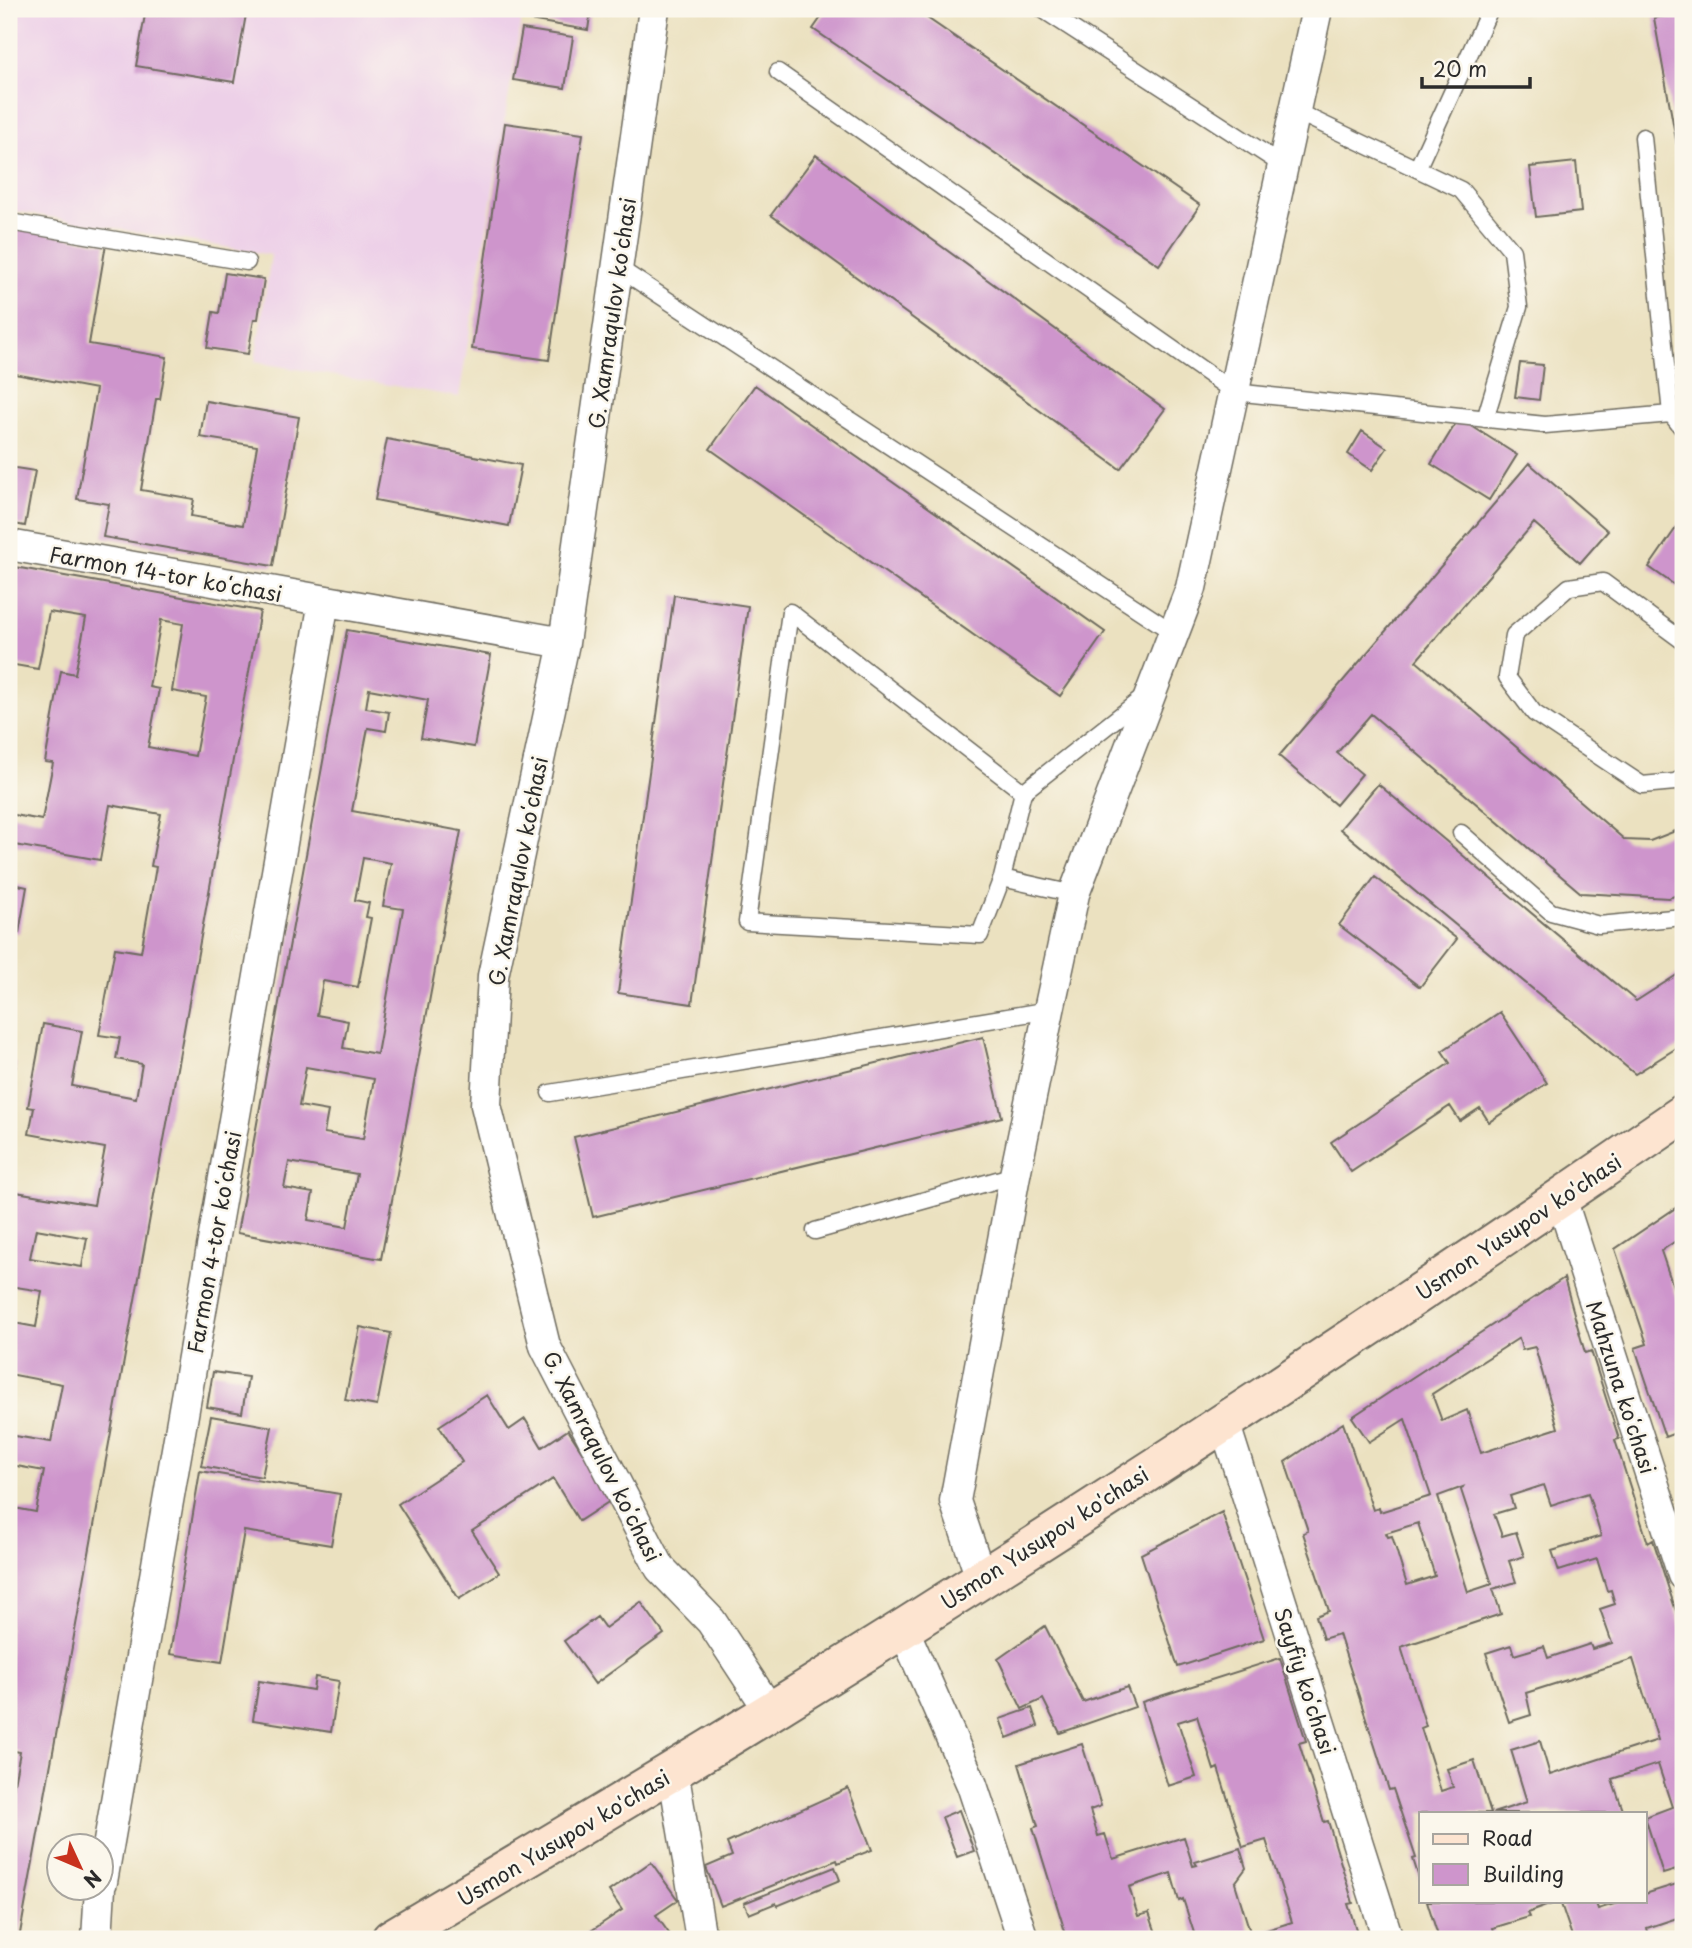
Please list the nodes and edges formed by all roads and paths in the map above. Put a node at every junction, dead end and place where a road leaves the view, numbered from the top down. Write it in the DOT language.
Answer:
graph roads {
  1 [pos="654,9"];
  2 [pos="1042,9"];
  3 [pos="1317,9"];
  4 [pos="1490,9"];
  5 [pos="778,72"];
  6 [pos="1295,111"];
  7 [pos="1643,137"];
  8 [pos="1284,166"];
  9 [pos="1417,169"];
  10 [pos="9,222"];
  11 [pos="247,262"];
  12 [pos="617,267"];
  13 [pos="1234,392"];
  14 [pos="1671,414"];
  15 [pos="1485,419"];
  16 [pos="1683,429"];
  17 [pos="9,545"];
  18 [pos="324,601"];
  19 [pos="1174,633"];
  20 [pos="1683,641"];
  21 [pos="564,643"];
  22 [pos="1151,691"];
  23 [pos="1683,778"];
  24 [pos="1023,792"];
  25 [pos="1461,833"];
  26 [pos="1002,878"];
  27 [pos="1074,894"];
  28 [pos="1683,917"];
  29 [pos="1049,1010"];
  30 [pos="550,1093"];
  31 [pos="1683,1114"];
  32 [pos="1015,1175"];
  33 [pos="1561,1198"];
  34 [pos="815,1231"];
  35 [pos="1224,1422"];
  36 [pos="1683,1575"];
  37 [pos="981,1578"];
  38 [pos="903,1628"];
  39 [pos="770,1712"];
  40 [pos="673,1770"];
  41 [pos="111,1832"];
  42 [pos="99,1902"];
  43 [pos="97,1939"];
  44 [pos="391,1939"];
  45 [pos="701,1939"];
  46 [pos="1023,1939"];
  47 [pos="1388,1939"];
  1 -- 12 [label="street, G. Xamraqulov koʻchasi"];
  2 -- 8 [label="lane"];
  3 -- 6 [label="street"];
  4 -- 9 [label="lane"];
  5 -- 13 [label="lane"];
  6 -- 8 [label="street"];
  6 -- 9 [label="lane"];
  7 -- 14 [label="lane"];
  8 -- 13 [label="street"];
  9 -- 15 [label="lane"];
  10 -- 11 [label="lane"];
  12 -- 19 [label="lane"];
  12 -- 21 [label="street, G. Xamraqulov koʻchasi"];
  13 -- 15 [label="lane"];
  13 -- 19 [label="street"];
  14 -- 15 [label="lane"];
  14 -- 16 [label="lane"];
  17 -- 18 [label="street, Farmon 14-tor koʻchasi"];
  18 -- 21 [label="street, Farmon 14-tor koʻchasi"];
  18 -- 41 [label="street, Farmon 4-tor koʻchasi"];
  19 -- 22 [label="street"];
  20 -- 23 [label="lane"];
  21 -- 39 [label="street, G. Xamraqulov koʻchasi"];
  22 -- 24 [label="lane"];
  22 -- 27 [label="street"];
  24 -- 26 [label="lane"];
  24 -- 26 [label="lane"];
  25 -- 28 [label="lane"];
  26 -- 27 [label="lane"];
  27 -- 29 [label="street"];
  29 -- 30 [label="lane"];
  29 -- 32 [label="street"];
  31 -- 33 [label="main road, Usmon Yusupov ko'chasi"];
  32 -- 34 [label="lane"];
  32 -- 37 [label="street"];
  33 -- 35 [label="main road, Usmon Yusupov ko'chasi"];
  33 -- 36 [label="street, Mahzuna koʻchasi"];
  35 -- 37 [label="main road, Usmon Yusupov ko'chasi"];
  35 -- 47 [label="street, Sayfiy koʻchasi"];
  37 -- 38 [label="main road, Usmon Yusupov ko'chasi"];
  38 -- 39 [label="main road, Usmon Yusupov ko'chasi"];
  38 -- 46 [label="street"];
  39 -- 40 [label="main road, Usmon Yusupov ko'chasi"];
  40 -- 44 [label="main road, Usmon Yusupov ko'chasi"];
  40 -- 45 [label="street"];
  42 -- 43 [label="street"];
}
